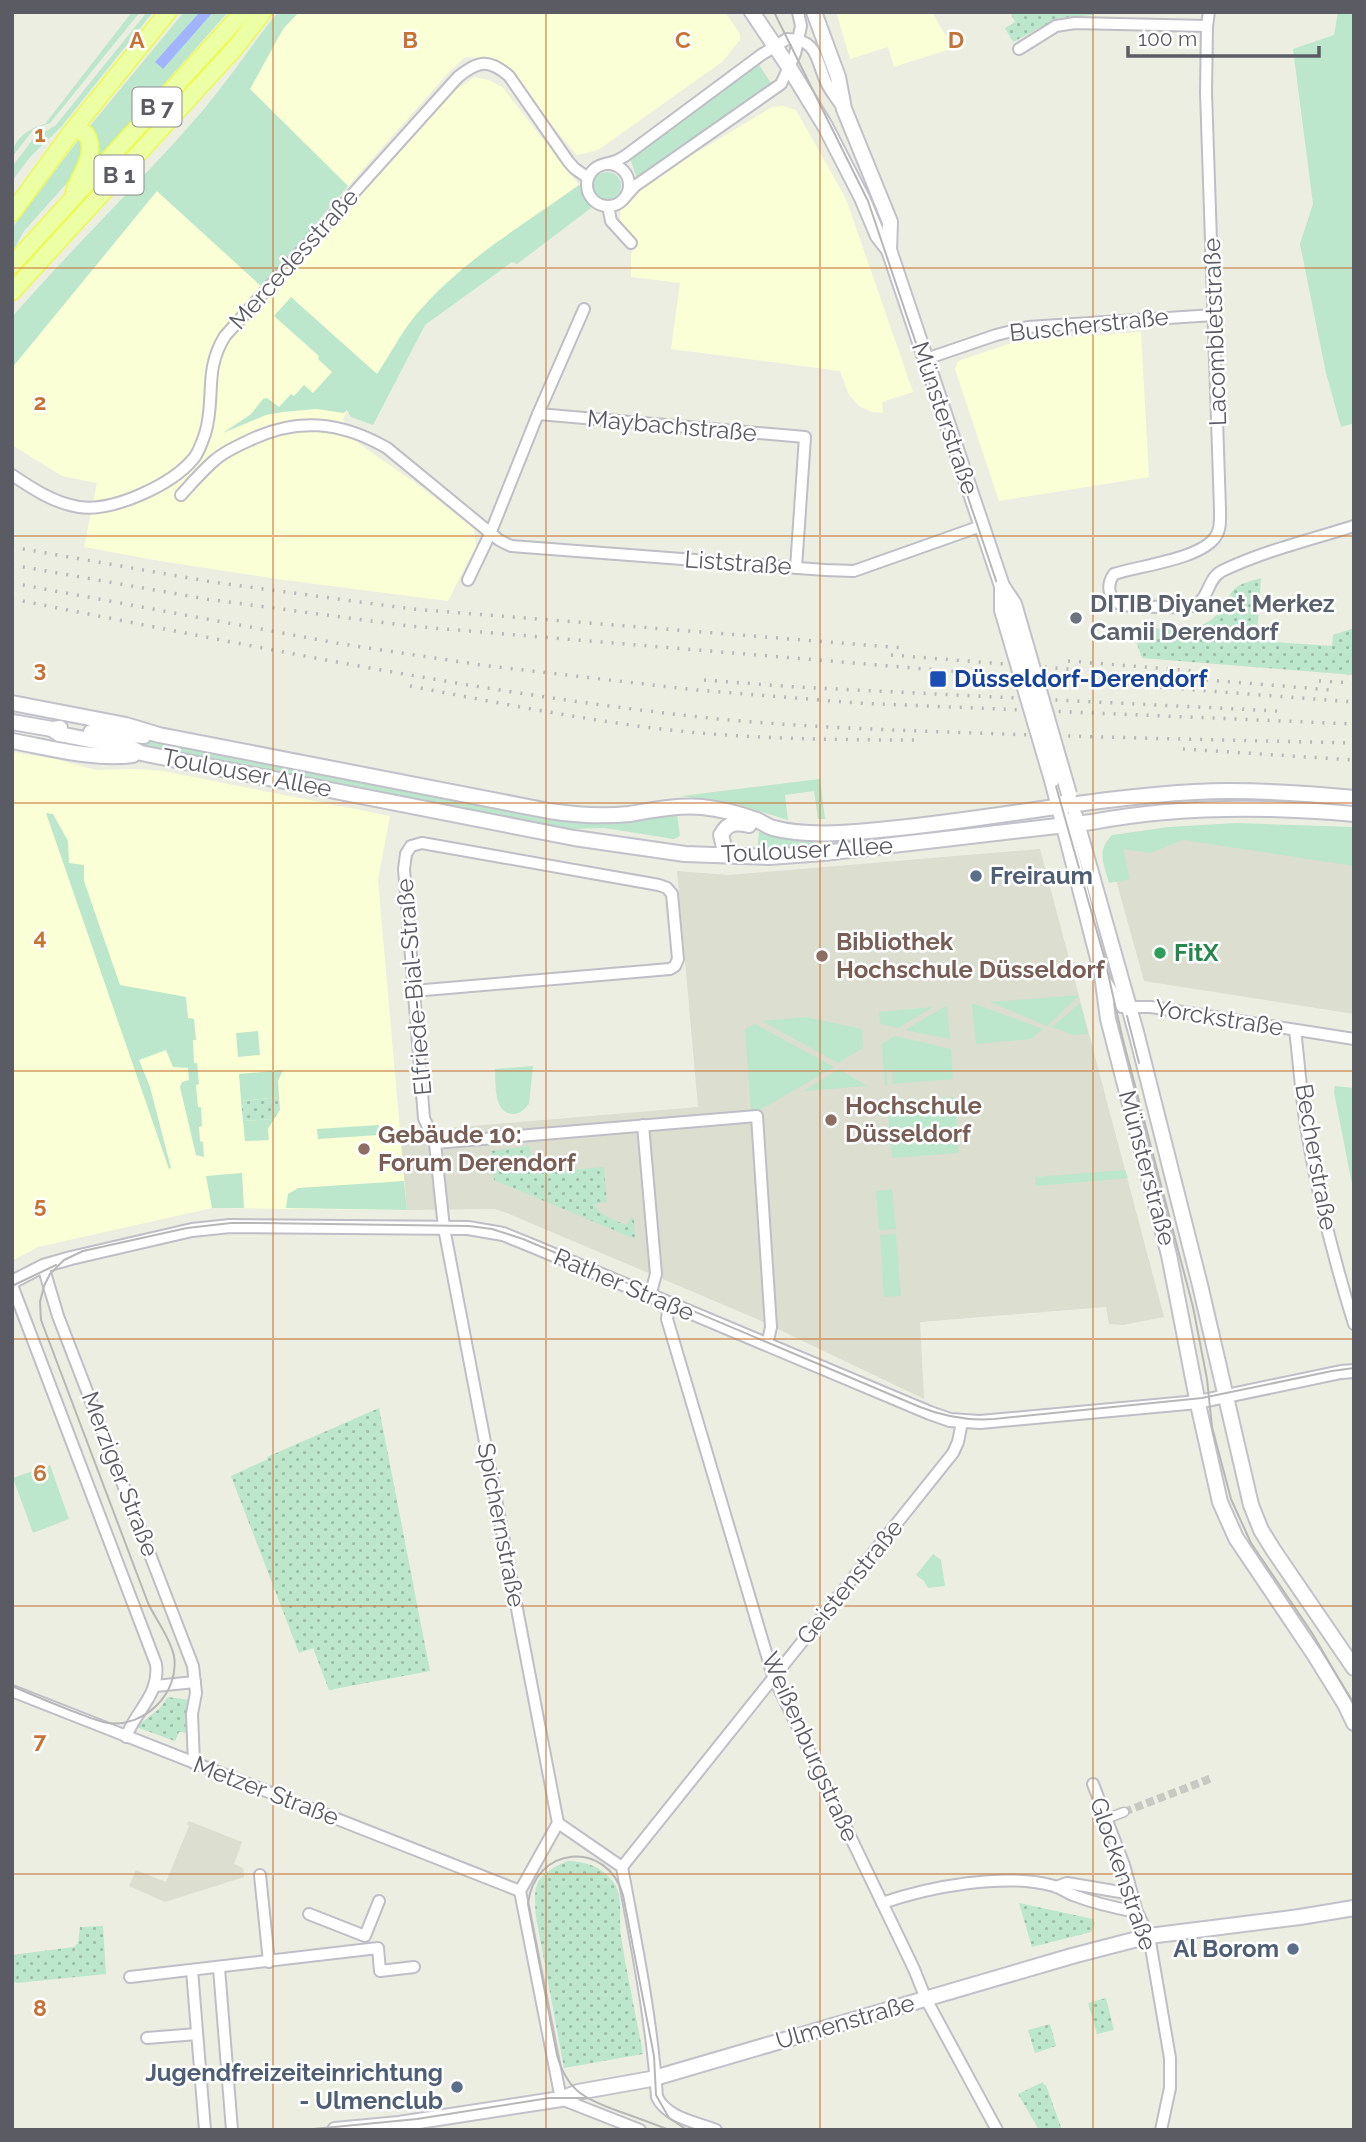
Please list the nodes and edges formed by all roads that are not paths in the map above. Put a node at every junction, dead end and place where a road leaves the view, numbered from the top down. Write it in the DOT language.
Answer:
graph roads {
  1 [pos="167,12"];
  2 [pos="243,12"];
  3 [pos="263,12"];
  4 [pos="752,12"];
  5 [pos="798,12"];
  6 [pos="814,12"];
  7 [pos="1209,12"];
  8 [pos="1207,26"];
  9 [pos="798,39"];
  10 [pos="775,46"];
  11 [pos="1019,49"];
  12 [pos="789,67"];
  13 [pos="781,84"];
  14 [pos="802,91"];
  15 [pos="844,109"];
  16 [pos="72,131"];
  17 [pos="605,164"];
  18 [pos="587,178"];
  19 [pos="626,196"];
  20 [pos="71,201"];
  21 [pos="608,206"];
  22 [pos="12,213"];
  23 [pos="631,243"];
  24 [pos="889,250"];
  25 [pos="12,265"];
  26 [pos="12,292"];
  27 [pos="584,309"];
  28 [pos="1214,315"];
  29 [pos="926,359"];
  30 [pos="538,414"];
  31 [pos="12,475"];
  32 [pos="181,495"];
  33 [pos="981,526"];
  34 [pos="1354,526"];
  35 [pos="490,534"];
  36 [pos="796,568"];
  37 [pos="468,580"];
  38 [pos="12,703"];
  39 [pos="12,722"];
  40 [pos="52,729"];
  41 [pos="159,735"];
  42 [pos="12,741"];
  43 [pos="141,752"];
  44 [pos="1354,798"];
  45 [pos="1064,800"];
  46 [pos="1354,814"];
  47 [pos="1070,824"];
  48 [pos="771,827"];
  49 [pos="736,856"];
  50 [pos="1102,974"];
  51 [pos="414,991"];
  52 [pos="1128,1007"];
  53 [pos="1295,1030"];
  54 [pos="1354,1039"];
  55 [pos="643,1125"];
  56 [pos="435,1143"];
  57 [pos="444,1228"];
  58 [pos="43,1266"];
  59 [pos="12,1284"];
  60 [pos="650,1296"];
  61 [pos="669,1304"];
  62 [pos="1354,1324"];
  63 [pos="767,1345"];
  64 [pos="1354,1371"];
  65 [pos="1226,1396"];
  66 [pos="1198,1402"];
  67 [pos="962,1422"];
  68 [pos="1354,1668"];
  69 [pos="773,1676"];
  70 [pos="195,1682"];
  71 [pos="155,1686"];
  72 [pos="12,1691"];
  73 [pos="1354,1723"];
  74 [pos="126,1737"];
  75 [pos="194,1763"];
  76 [pos="1093,1784"];
  77 [pos="1124,1812"];
  78 [pos="1106,1819"];
  79 [pos="558,1823"];
  80 [pos="622,1867"];
  81 [pos="260,1875"];
  82 [pos="1056,1886"];
  83 [pos="520,1891"];
  84 [pos="1132,1894"];
  85 [pos="379,1901"];
  86 [pos="882,1903"];
  87 [pos="1354,1908"];
  88 [pos="1137,1912"];
  89 [pos="309,1914"];
  90 [pos="365,1936"];
  91 [pos="1149,1936"];
  92 [pos="359,1951"];
  93 [pos="269,1962"];
  94 [pos="414,1967"];
  95 [pos="219,1968"];
  96 [pos="192,1970"];
  97 [pos="130,1977"];
  98 [pos="926,1999"];
  99 [pos="197,2034"];
  100 [pos="148,2038"];
  101 [pos="656,2077"];
  102 [pos="561,2099"];
  103 [pos="205,2130"];
  104 [pos="232,2130"];
  105 [pos="335,2130"];
  106 [pos="640,2130"];
  107 [pos="716,2130"];
  108 [pos="997,2130"];
  109 [pos="1161,2130"];
  1 -- 16 [label="main road, B 1"];
  2 -- 20 [label="main road, B 7"];
  3 -- 26 [label="main road, B 1"];
  4 -- 10 [label="main road, Münsterstraße"];
  5 -- 9 [label="street"];
  6 -- 15 [label="main road, Münsterstraße"];
  7 -- 8 [label="street, Lacombletstraße"];
  8 -- 11 [label="street"];
  8 -- 28 [label="street, Lacombletstraße"];
  9 -- 10 [label="street"];
  9 -- 12 [label="street"];
  9 -- 15 [label="street, Münsterstraße"];
  10 -- 12 [label="main road, Münsterstraße"];
  10 -- 17 [label="street"];
  12 -- 13 [label="street"];
  12 -- 14 [label="main road, Münsterstraße"];
  13 -- 14 [label="street"];
  13 -- 19 [label="street"];
  14 -- 24 [label="main road, Münsterstraße"];
  15 -- 24 [label="main road, Münsterstraße"];
  16 -- 20 [label="main road"];
  16 -- 22 [label="main road, B 1"];
  17 -- 18 [label="street"];
  17 -- 19 [label="street"];
  18 -- 21 [label="street, Mercedesstraße"];
  18 -- 31 [label="street, Mercedesstraße"];
  19 -- 21 [label="street"];
  20 -- 25 [label="main road, B 7"];
  21 -- 23 [label="street, Mercedesstraße"];
  24 -- 29 [label="main road, Münsterstraße"];
  27 -- 30 [label="street"];
  28 -- 29 [label="street, Buscherstraße"];
  28 -- 34 [label="street, Lacombletstraße"];
  29 -- 33 [label="main road, Münsterstraße"];
  30 -- 35 [label="street"];
  30 -- 36 [label="street, Maybachstraße"];
  32 -- 35 [label="street, Liststraße"];
  33 -- 36 [label="street, Liststraße"];
  33 -- 45 [label="main road, Münsterstraße, bridge"];
  35 -- 36 [label="street, Liststraße"];
  35 -- 37 [label="street"];
  38 -- 41 [label="main road"];
  39 -- 40 [label="main road"];
  40 -- 41 [label="main road"];
  40 -- 43 [label="main road"];
  41 -- 48 [label="main road, Toulouser Allee"];
  42 -- 43 [label="main road"];
  43 -- 49 [label="main road, Toulouser Allee"];
  44 -- 45 [label="main road, Toulouser Allee"];
  45 -- 47 [label="main road, Münsterstraße"];
  45 -- 48 [label="main road, Toulouser Allee"];
  46 -- 47 [label="main road, Toulouser Allee"];
  47 -- 49 [label="main road, Toulouser Allee"];
  47 -- 50 [label="main road, Münsterstraße"];
  47 -- 52 [label="main road, Münsterstraße"];
  48 -- 49 [label="main road"];
  50 -- 52 [label="street, Yorckstraße"];
  50 -- 66 [label="main road, Münsterstraße"];
  51 -- 51 [label="street, Elfriede-Bial-Straße"];
  51 -- 56 [label="street, Elfriede-Bial-Straße"];
  52 -- 53 [label="street, Yorckstraße"];
  52 -- 65 [label="main road, Münsterstraße"];
  53 -- 54 [label="street, Yorckstraße"];
  53 -- 62 [label="street, Becherstraße"];
  55 -- 56 [label="street"];
  55 -- 60 [label="street"];
  55 -- 63 [label="street"];
  56 -- 57 [label="street, Elfriede-Bial-Straße"];
  57 -- 58 [label="street, Rather Straße"];
  57 -- 60 [label="street, Rather Straße"];
  57 -- 79 [label="street, Spichernstraße"];
  58 -- 59 [label="street, Rather Straße"];
  58 -- 70 [label="street, Merziger Straße"];
  59 -- 71 [label="street, Merziger Straße"];
  60 -- 61 [label="street, Rather Straße"];
  61 -- 63 [label="street, Rather Straße"];
  61 -- 69 [label="street, Weißenburgstraße"];
  63 -- 67 [label="street, Rather Straße"];
  64 -- 65 [label="street, Rather Straße"];
  65 -- 66 [label="street, Rather Straße"];
  65 -- 68 [label="main road, Münsterstraße"];
  66 -- 67 [label="street, Rather Straße"];
  66 -- 73 [label="main road, Münsterstraße"];
  67 -- 69 [label="street, Geistenstraße"];
  69 -- 80 [label="street, Geistenstraße"];
  69 -- 86 [label="street, Weißenburgstraße"];
  70 -- 71 [label="street"];
  70 -- 75 [label="street, Merziger Straße"];
  71 -- 74 [label="street"];
  72 -- 74 [label="street, Metzer Straße"];
  74 -- 75 [label="street, Metzer Straße"];
  75 -- 83 [label="street, Metzer Straße"];
  76 -- 78 [label="street, Glockenstraße"];
  77 -- 78 [label="street"];
  78 -- 84 [label="street, Glockenstraße"];
  79 -- 80 [label="street"];
  79 -- 83 [label="street"];
  80 -- 101 [label="street"];
  81 -- 93 [label="street"];
  82 -- 84 [label="street"];
  82 -- 86 [label="street"];
  82 -- 88 [label="street"];
  83 -- 102 [label="street"];
  84 -- 88 [label="street, Glockenstraße"];
  85 -- 90 [label="street"];
  86 -- 98 [label="street, Weißenburgstraße"];
  87 -- 91 [label="main road, Ulmenstraße"];
  88 -- 91 [label="street, Glockenstraße"];
  89 -- 90 [label="street"];
  90 -- 92 [label="street"];
  91 -- 98 [label="main road, Ulmenstraße"];
  91 -- 109 [label="street, Glockenstraße"];
  92 -- 93 [label="street"];
  92 -- 94 [label="street"];
  93 -- 95 [label="street"];
  95 -- 96 [label="street"];
  95 -- 104 [label="street"];
  96 -- 97 [label="street"];
  96 -- 99 [label="street"];
  98 -- 101 [label="main road, Ulmenstraße"];
  98 -- 108 [label="street, Weißenburgstraße"];
  99 -- 100 [label="street"];
  99 -- 103 [label="street"];
  101 -- 102 [label="main road, Ulmenstraße"];
  101 -- 107 [label="street"];
  102 -- 105 [label="main road, Ulmenstraße"];
  102 -- 106 [label="street"];
}
